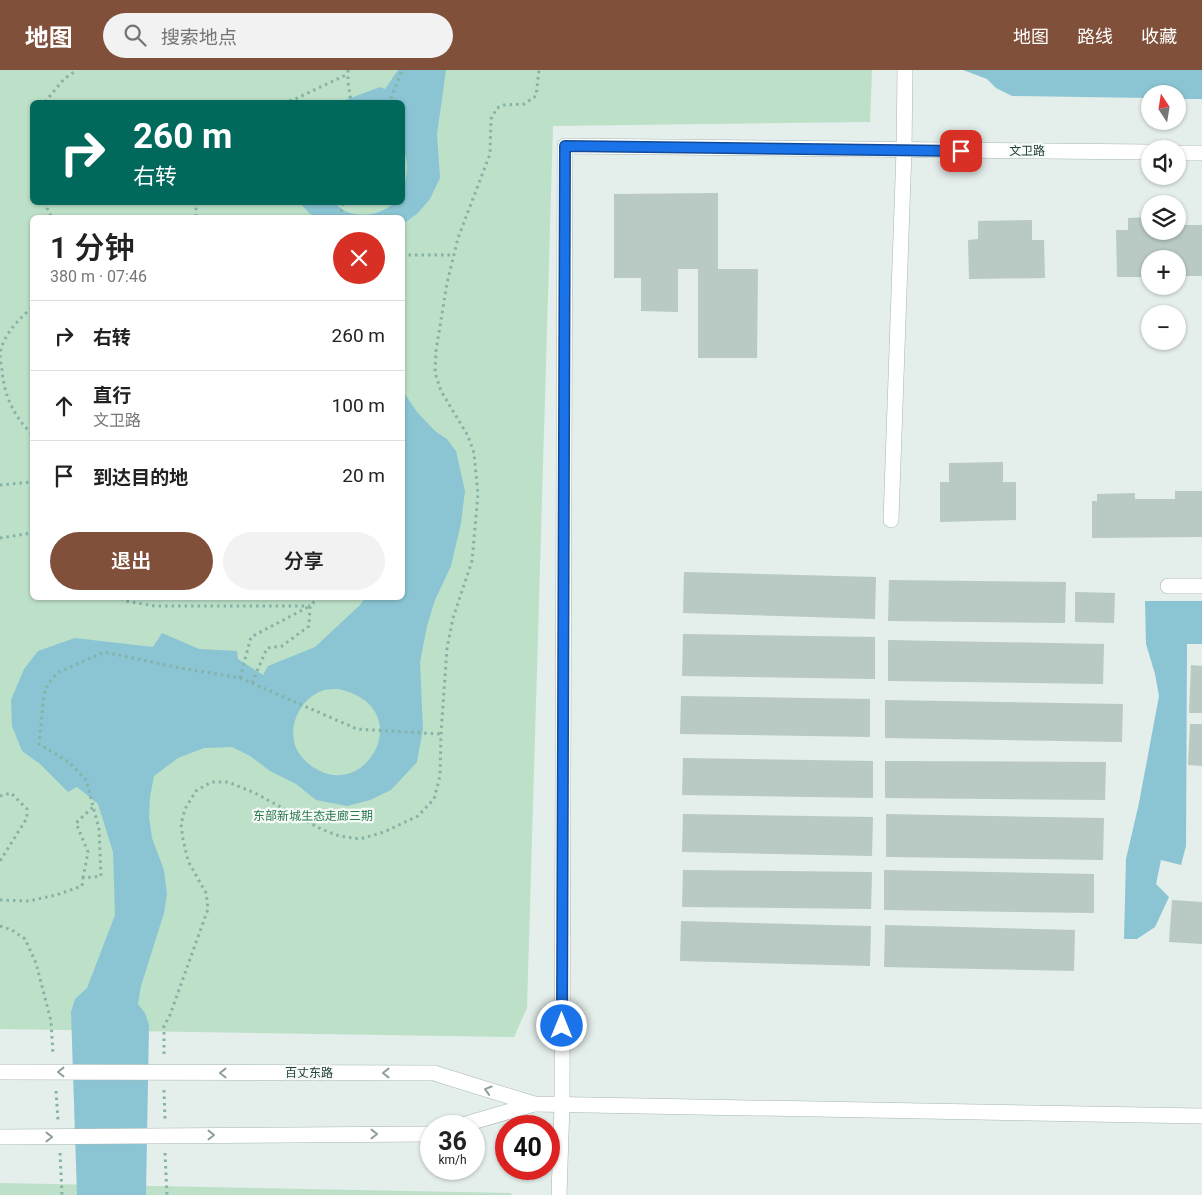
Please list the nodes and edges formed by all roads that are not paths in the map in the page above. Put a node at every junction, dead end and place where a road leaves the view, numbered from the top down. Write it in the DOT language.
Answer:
graph roads {
  1 [pos="905,70"];
  2 [pos="904,150"];
  3 [pos="1141,152"];
  4 [pos="1186,152"];
  5 [pos="1202,153"];
  6 [pos="891,520"];
  7 [pos="1168,586"];
  8 [pos="1202,586"];
  9 [pos="0,1072"];
  10 [pos="534,1104"];
  11 [pos="562,1105"];
  12 [pos="1202,1116"];
  13 [pos="485,1118"];
  14 [pos="420,1134"];
  15 [pos="0,1137"];
  16 [pos="559,1195"];
  1 -- 2 [label="street"];
  2 -- 3 [label="street, 文卫路"];
  2 -- 6 [label="street"];
  2 -- 11 [label="street, 文卫路"];
  4 -- 5 [label="street"];
  7 -- 8 [label="street"];
  10 -- 9 [label="street, 百丈东路, one-way, bridge"];
  10 -- 11 [label="street"];
  10 -- 13 [label="street"];
  11 -- 12 [label="street"];
  11 -- 16 [label="street"];
  15 -- 14 [label="street, one-way, bridge"];
}
